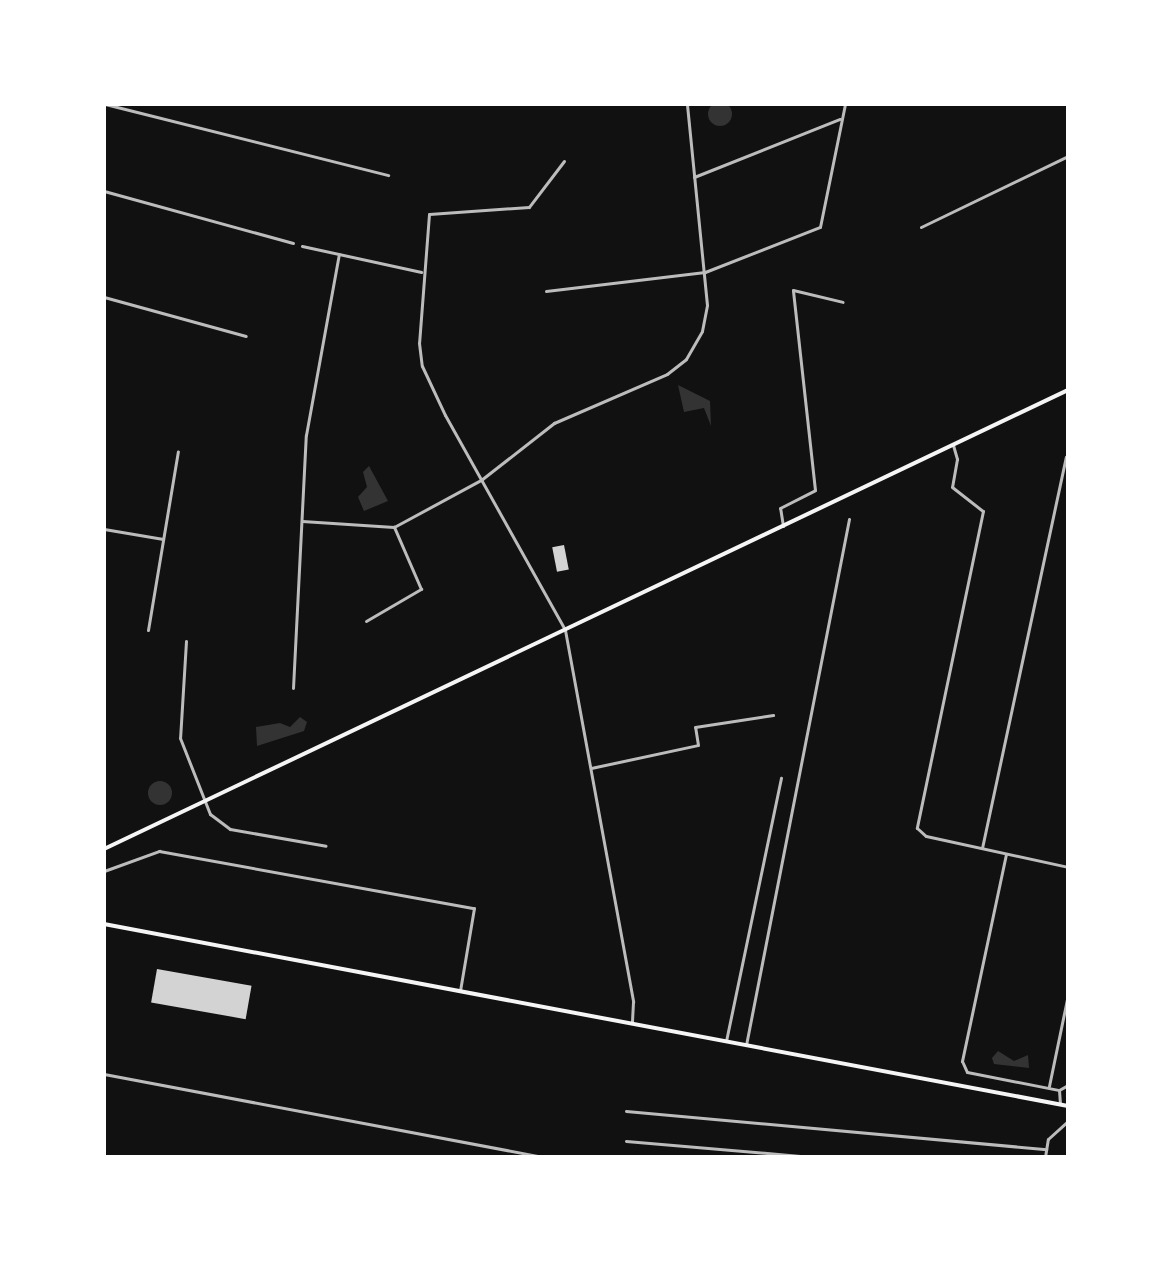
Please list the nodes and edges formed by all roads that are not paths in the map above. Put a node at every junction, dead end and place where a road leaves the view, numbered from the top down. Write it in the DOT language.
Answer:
graph roads {
  1 [pos="105,104"];
  2 [pos="687,104"];
  3 [pos="845,104"];
  4 [pos="842,119"];
  5 [pos="1068,156"];
  6 [pos="564,161"];
  7 [pos="388,175"];
  8 [pos="694,177"];
  9 [pos="104,191"];
  10 [pos="921,227"];
  11 [pos="293,243"];
  12 [pos="302,246"];
  13 [pos="339,254"];
  14 [pos="421,272"];
  15 [pos="705,272"];
  16 [pos="546,291"];
  17 [pos="104,297"];
  18 [pos="843,302"];
  19 [pos="246,336"];
  20 [pos="1068,390"];
  21 [pos="953,445"];
  22 [pos="178,451"];
  23 [pos="1066,457"];
  24 [pos="481,480"];
  25 [pos="849,519"];
  26 [pos="302,521"];
  27 [pos="783,526"];
  28 [pos="394,527"];
  29 [pos="104,529"];
  30 [pos="164,539"];
  31 [pos="366,621"];
  32 [pos="148,630"];
  33 [pos="565,630"];
  34 [pos="186,641"];
  35 [pos="293,688"];
  36 [pos="773,715"];
  37 [pos="591,768"];
  38 [pos="781,778"];
  39 [pos="203,801"];
  40 [pos="326,846"];
  41 [pos="104,849"];
  42 [pos="982,849"];
  43 [pos="1006,854"];
  44 [pos="1068,867"];
  45 [pos="104,871"];
  46 [pos="104,924"];
  47 [pos="460,991"];
  48 [pos="1068,994"];
  49 [pos="632,1022"];
  50 [pos="726,1041"];
  51 [pos="746,1045"];
  52 [pos="104,1074"];
  53 [pos="1068,1085"];
  54 [pos="1049,1086"];
  55 [pos="1059,1090"];
  56 [pos="1060,1105"];
  57 [pos="1068,1106"];
  58 [pos="626,1111"];
  59 [pos="1068,1121"];
  60 [pos="626,1141"];
  61 [pos="1046,1149"];
  62 [pos="545,1157"];
  63 [pos="811,1157"];
  64 [pos="1045,1157"];
  1 -- 7 [label="street"];
  2 -- 8 [label="street"];
  3 -- 4 [label="street"];
  4 -- 8 [label="street"];
  4 -- 15 [label="street"];
  5 -- 10 [label="street"];
  6 -- 14 [label="street"];
  8 -- 15 [label="street"];
  9 -- 11 [label="street"];
  12 -- 13 [label="street"];
  13 -- 14 [label="street"];
  13 -- 26 [label="street"];
  14 -- 24 [label="street"];
  15 -- 16 [label="street"];
  15 -- 24 [label="street"];
  17 -- 19 [label="street"];
  18 -- 27 [label="street"];
  20 -- 21 [label="main road"];
  21 -- 27 [label="main road"];
  21 -- 42 [label="street"];
  22 -- 30 [label="street"];
  23 -- 42 [label="street"];
  24 -- 28 [label="street"];
  24 -- 33 [label="street"];
  25 -- 51 [label="street"];
  26 -- 28 [label="street"];
  26 -- 35 [label="street"];
  27 -- 33 [label="main road"];
  28 -- 31 [label="street"];
  29 -- 30 [label="street"];
  30 -- 32 [label="street"];
  33 -- 37 [label="street"];
  33 -- 39 [label="main road"];
  34 -- 39 [label="street"];
  36 -- 37 [label="street"];
  37 -- 49 [label="street"];
  38 -- 50 [label="street"];
  39 -- 40 [label="street"];
  39 -- 41 [label="main road"];
  42 -- 43 [label="street"];
  43 -- 44 [label="street"];
  43 -- 54 [label="street"];
  45 -- 47 [label="street"];
  46 -- 47 [label="main road"];
  47 -- 49 [label="main road"];
  48 -- 54 [label="street"];
  49 -- 50 [label="main road"];
  50 -- 51 [label="main road"];
  51 -- 56 [label="main road"];
  52 -- 62 [label="street"];
  53 -- 55 [label="street"];
  54 -- 55 [label="street"];
  55 -- 56 [label="street"];
  56 -- 57 [label="main road"];
  58 -- 61 [label="street"];
  59 -- 61 [label="street"];
  60 -- 63 [label="street"];
  61 -- 64 [label="street"];
}
